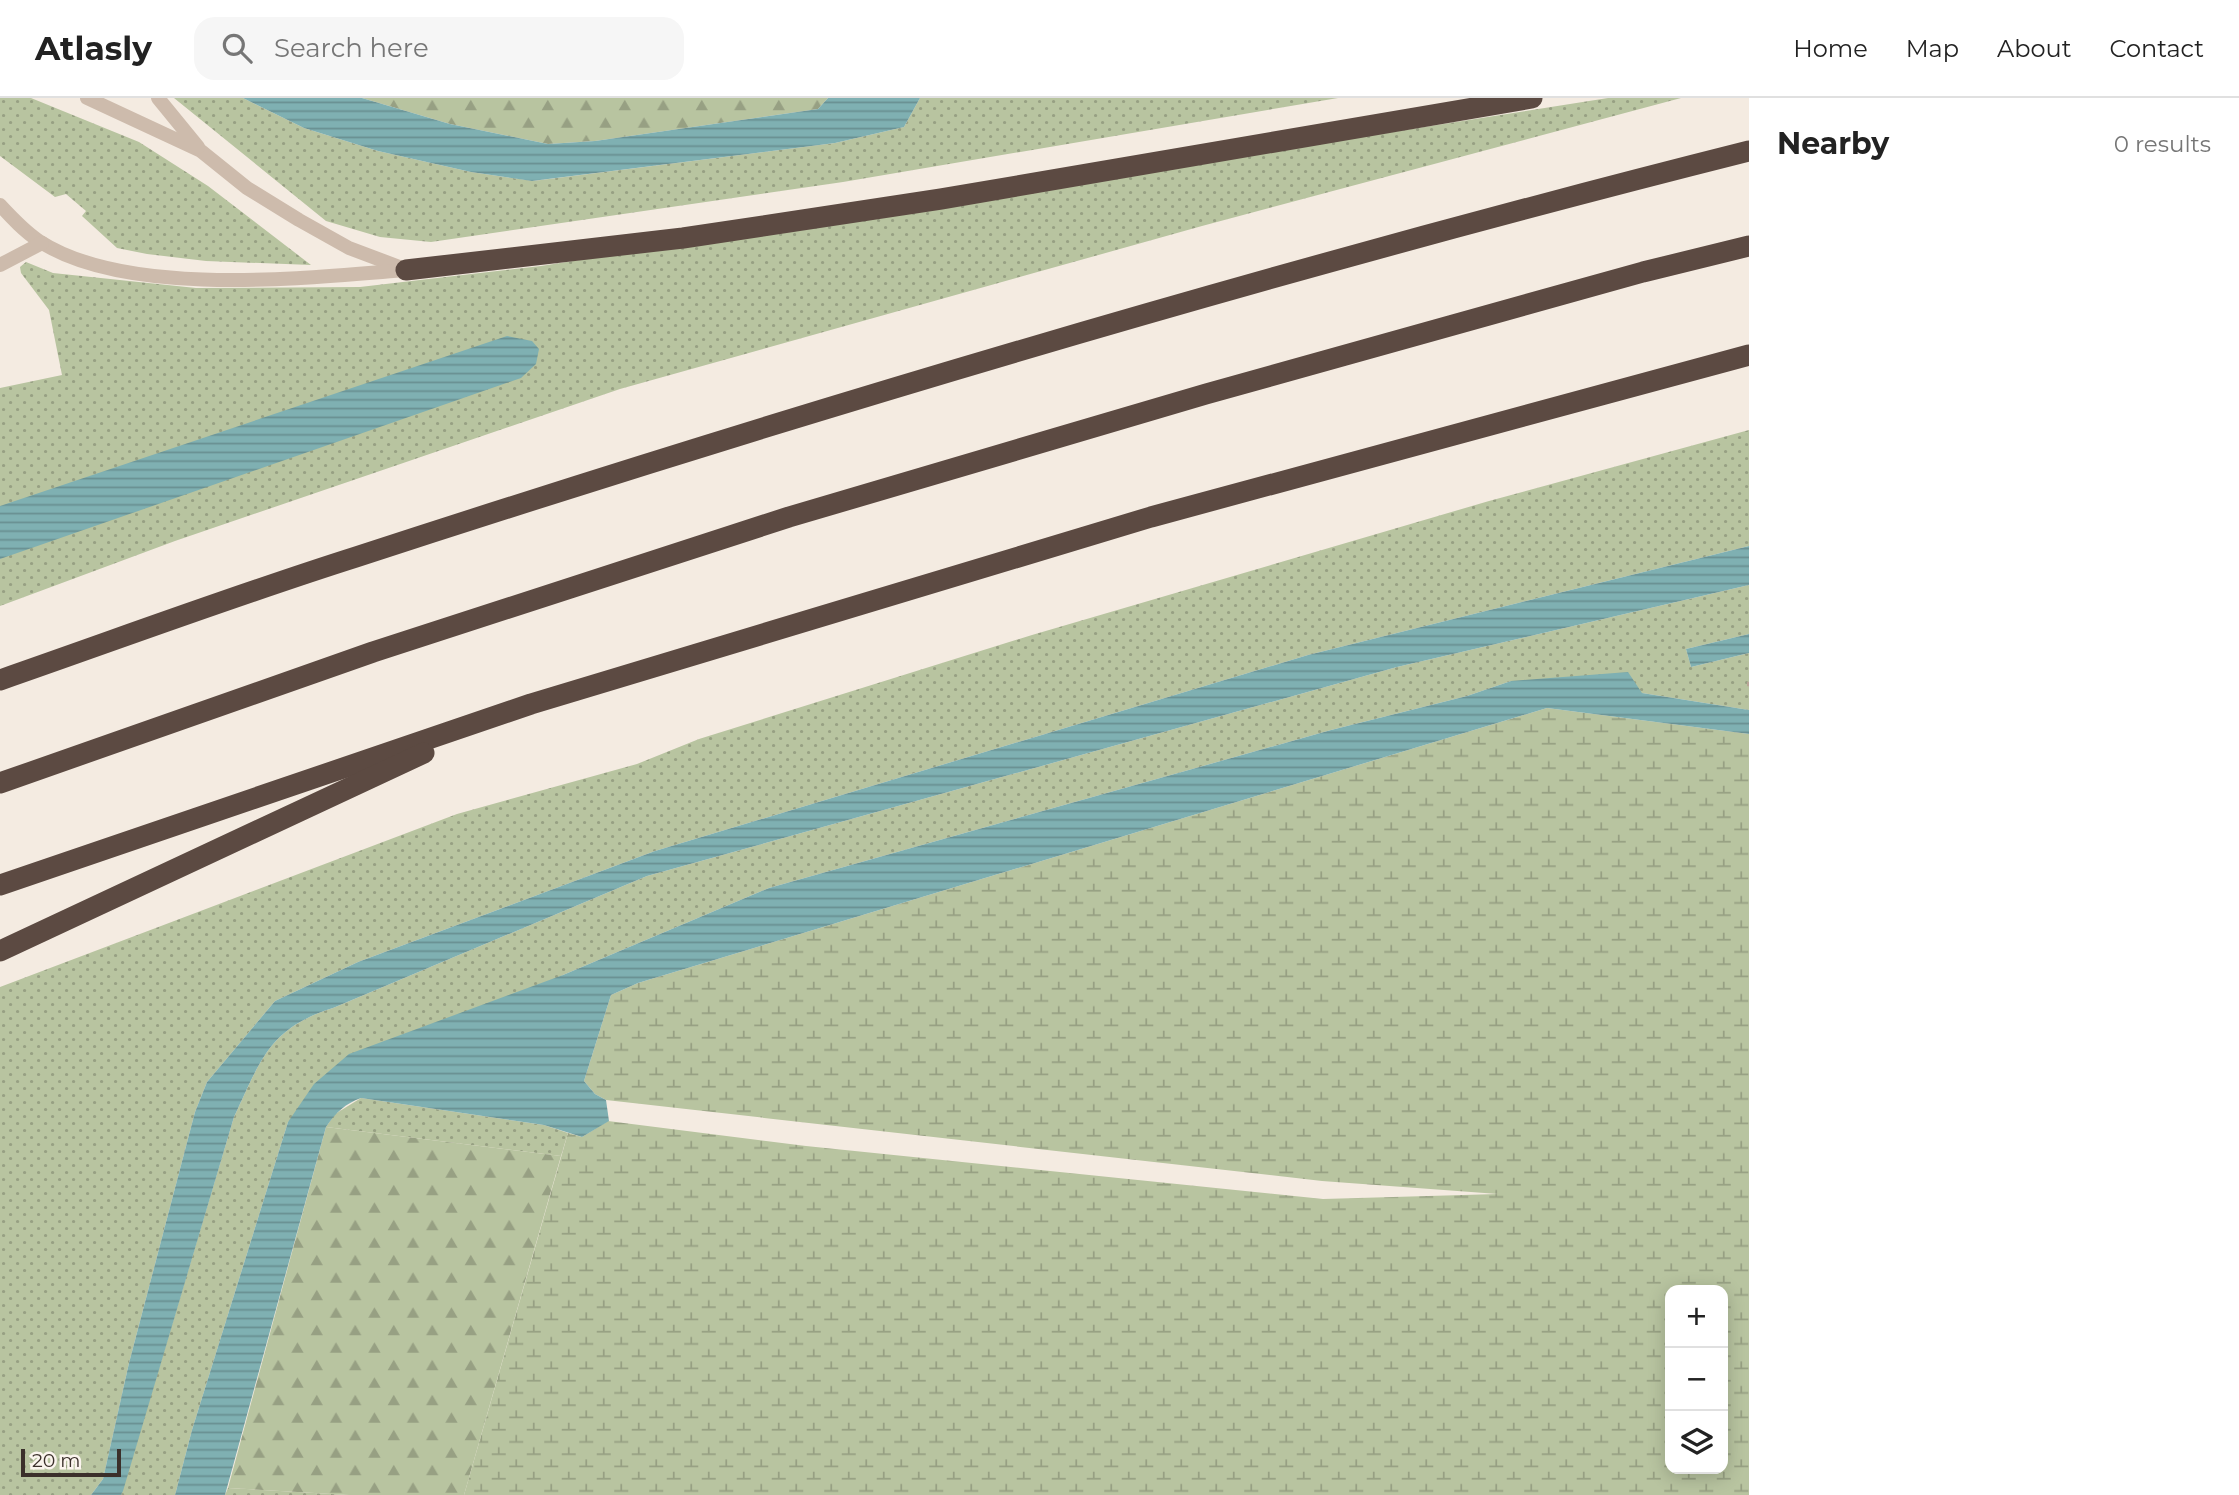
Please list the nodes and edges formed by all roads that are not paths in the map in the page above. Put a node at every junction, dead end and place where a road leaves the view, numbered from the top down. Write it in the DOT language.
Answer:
graph roads {
  1 [pos="87,98"];
  2 [pos="158,98"];
  3 [pos="1532,98"];
  4 [pos="201,151"];
  5 [pos="1749,151"];
  6 [pos="0,205"];
  7 [pos="42,243"];
  8 [pos="1749,246"];
  9 [pos="0,265"];
  10 [pos="406,270"];
  11 [pos="1749,355"];
  12 [pos="0,680"];
  13 [pos="531,704"];
  14 [pos="0,783"];
  15 [pos="0,886"];
  16 [pos="0,951"];
  1 -- 4 [label="lane"];
  2 -- 4 [label="lane"];
  3 -- 10 [label="highway"];
  4 -- 10 [label="lane"];
  5 -- 12 [label="highway"];
  6 -- 7 [label="lane"];
  7 -- 9 [label="lane"];
  7 -- 10 [label="lane"];
  8 -- 14 [label="highway"];
  11 -- 13 [label="highway"];
  13 -- 15 [label="highway"];
  13 -- 16 [label="highway"];
}
